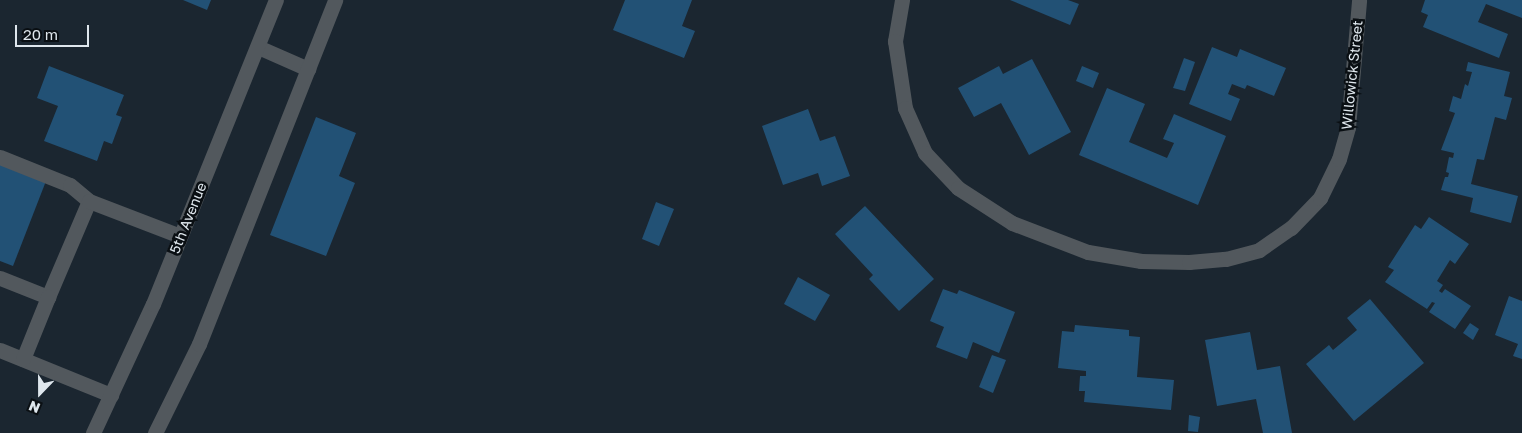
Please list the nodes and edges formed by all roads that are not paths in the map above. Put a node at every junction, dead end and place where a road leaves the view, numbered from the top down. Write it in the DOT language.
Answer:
graph roads {
  1 [pos="276,0"];
  2 [pos="335,0"];
  3 [pos="902,0"];
  4 [pos="1359,0"];
  5 [pos="258,47"];
  6 [pos="308,69"];
  7 [pos="0,157"];
  8 [pos="89,201"];
  9 [pos="180,236"];
  10 [pos="0,278"];
  11 [pos="48,296"];
  12 [pos="0,350"];
  13 [pos="23,359"];
  14 [pos="111,395"];
  15 [pos="93,433"];
  16 [pos="155,433"];
  1 -- 5 [label="street, 5th Avenue"];
  2 -- 6 [label="street"];
  3 -- 4 [label="street, Willowick Street"];
  5 -- 6 [label="street"];
  5 -- 9 [label="street, 5th Avenue"];
  6 -- 16 [label="street"];
  7 -- 8 [label="street"];
  8 -- 9 [label="street"];
  8 -- 11 [label="street"];
  9 -- 14 [label="street, 5th Avenue"];
  10 -- 11 [label="street"];
  11 -- 13 [label="street"];
  12 -- 13 [label="street"];
  13 -- 14 [label="street"];
  14 -- 15 [label="street, 5th Avenue"];
}
